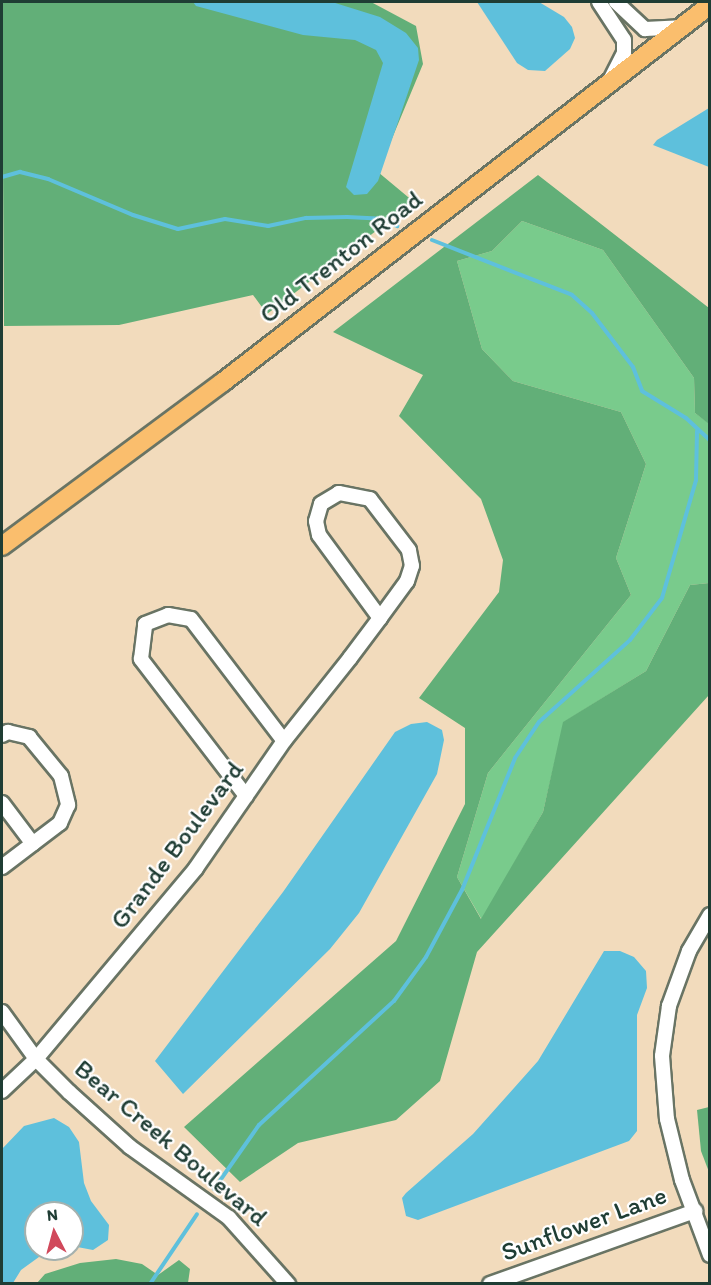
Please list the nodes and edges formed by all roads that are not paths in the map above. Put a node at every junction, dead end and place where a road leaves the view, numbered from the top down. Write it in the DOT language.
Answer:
graph roads {
  1 [pos="598,2"];
  2 [pos="616,2"];
  3 [pos="710,5"];
  4 [pos="682,27"];
  5 [pos="604,85"];
  6 [pos="2,546"];
  7 [pos="380,618"];
  8 [pos="2,735"];
  9 [pos="284,741"];
  10 [pos="246,796"];
  11 [pos="2,803"];
  12 [pos="33,844"];
  13 [pos="2,867"];
  14 [pos="710,915"];
  15 [pos="2,1012"];
  16 [pos="36,1059"];
  17 [pos="2,1091"];
  18 [pos="695,1211"];
  19 [pos="710,1255"];
  20 [pos="288,1284"];
  21 [pos="490,1284"];
  1 -- 5 [label="street"];
  2 -- 4 [label="street"];
  3 -- 4 [label="main road, Old Trenton Road"];
  4 -- 5 [label="main road, Old Trenton Road"];
  5 -- 6 [label="main road, Old Trenton Road"];
  7 -- 7 [label="street, Grande Boulevard"];
  7 -- 9 [label="street, Grande Boulevard"];
  8 -- 12 [label="street"];
  9 -- 10 [label="street, Grande Boulevard"];
  9 -- 10 [label="street"];
  10 -- 16 [label="street, Grande Boulevard"];
  11 -- 12 [label="street"];
  12 -- 13 [label="street"];
  14 -- 18 [label="street"];
  15 -- 16 [label="street, Bear Creek Boulevard"];
  16 -- 17 [label="street, Grande Boulevard"];
  16 -- 20 [label="street, Bear Creek Boulevard"];
  18 -- 19 [label="street"];
  18 -- 21 [label="street, Sunflower Lane"];
}
